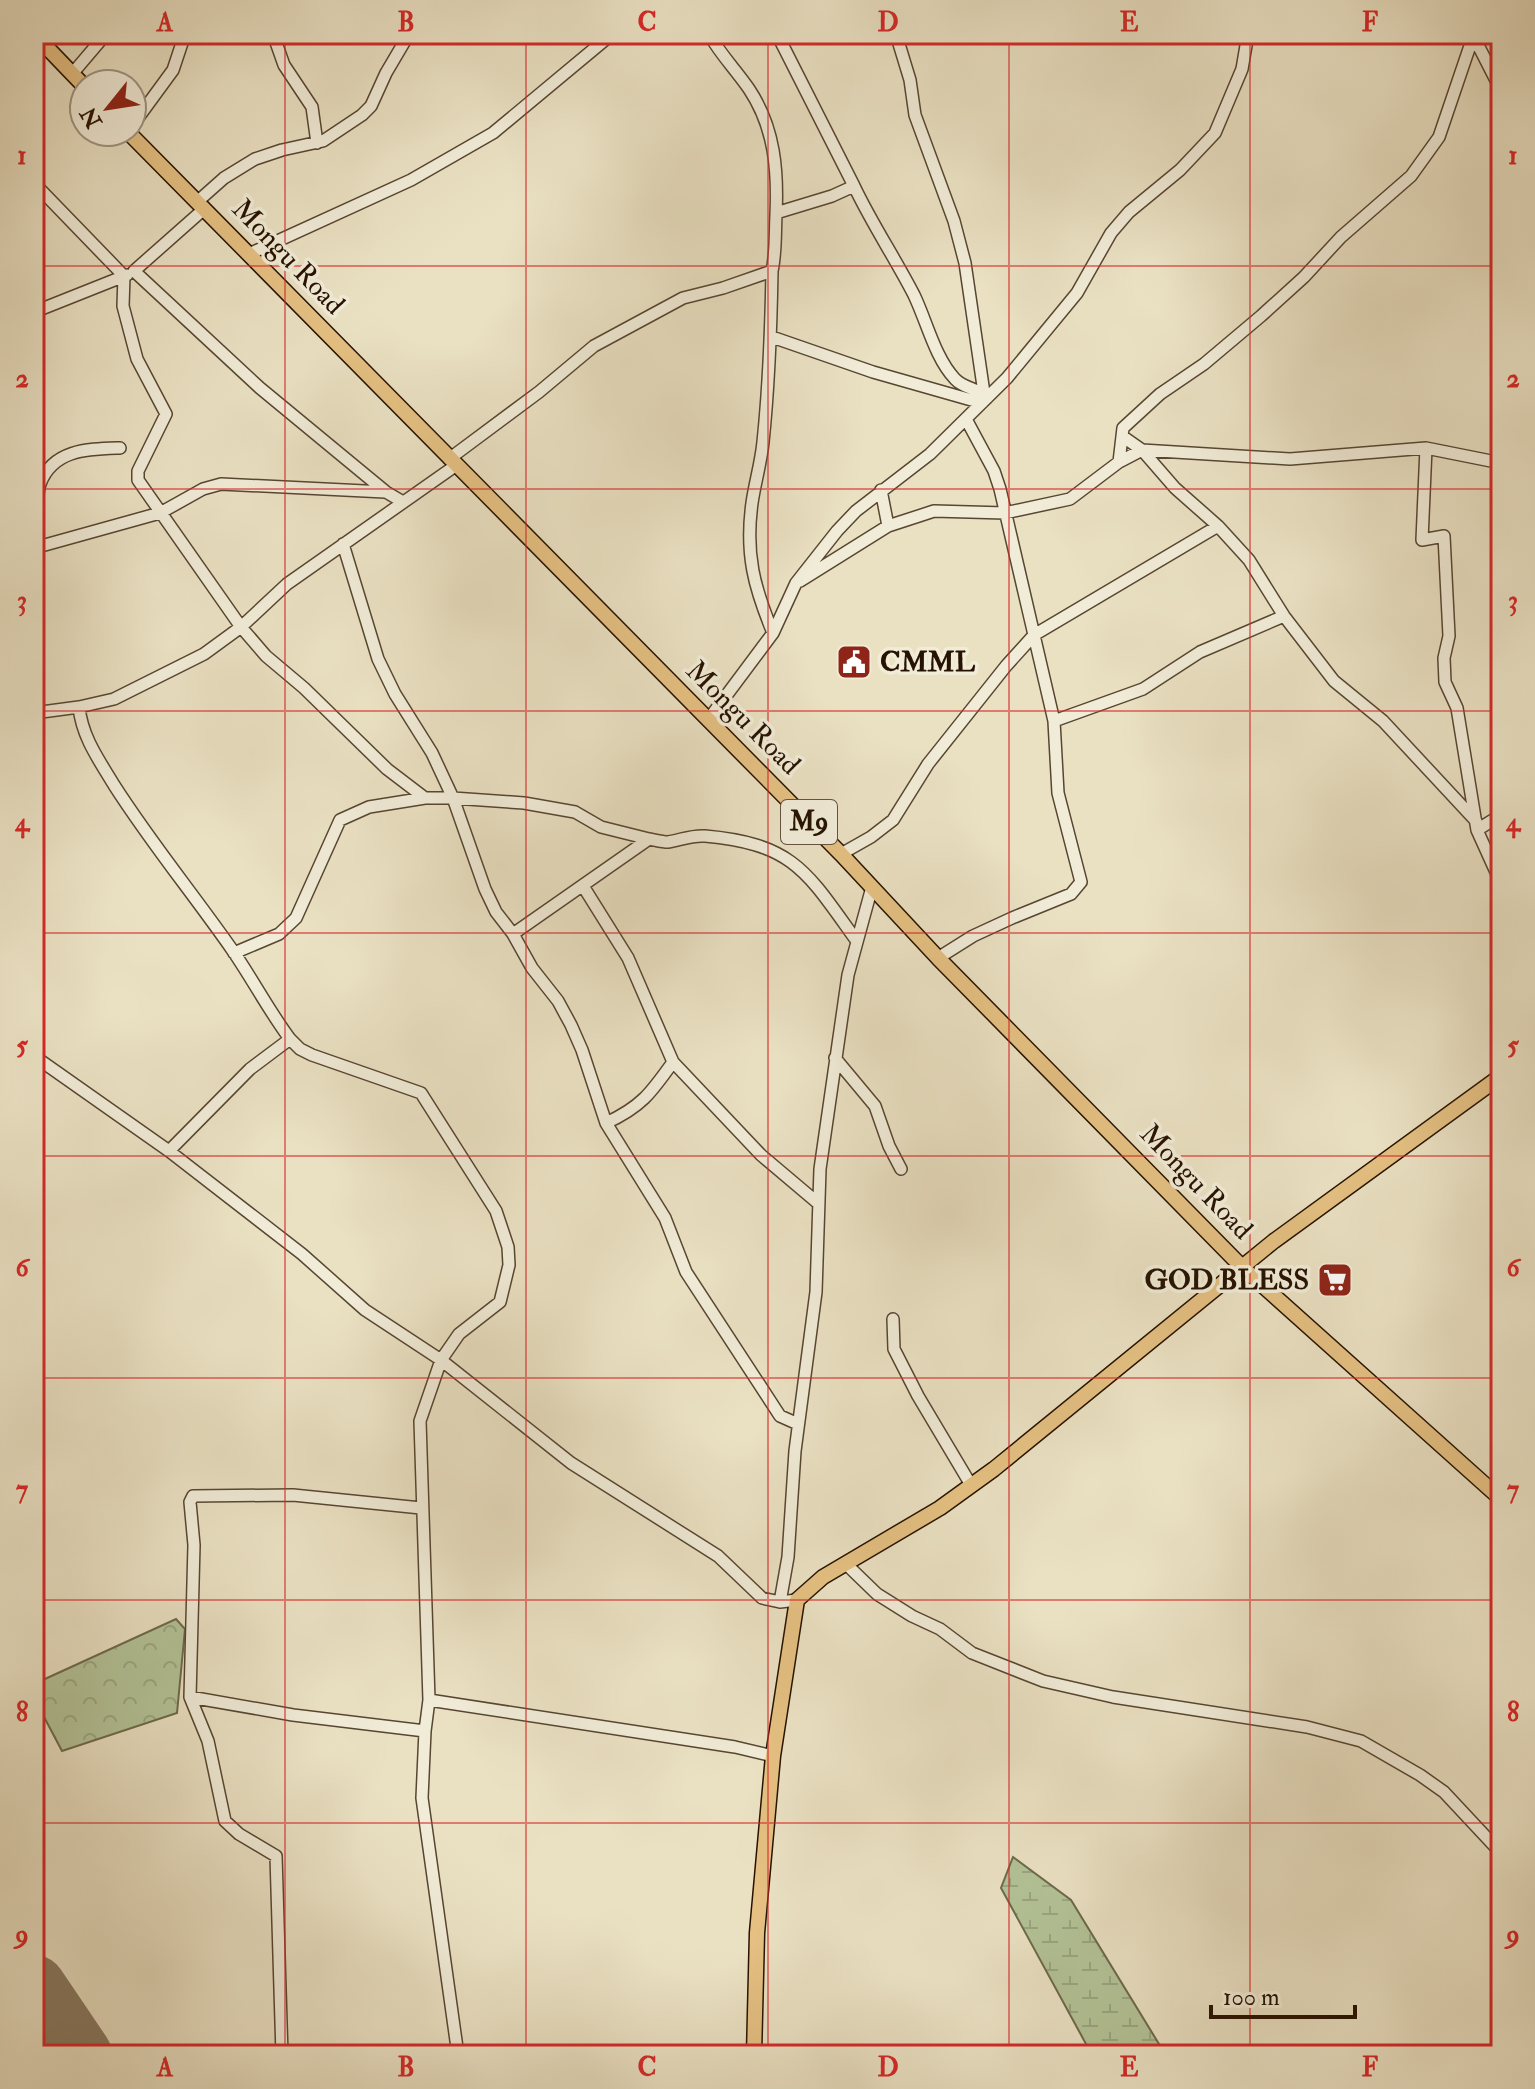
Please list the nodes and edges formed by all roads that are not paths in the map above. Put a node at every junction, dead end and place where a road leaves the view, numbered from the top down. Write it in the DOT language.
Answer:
graph roads {
  1 [pos="106,34"];
  2 [pos="185,34"];
  3 [pos="273,34"];
  4 [pos="409,34"];
  5 [pos="612,34"];
  6 [pos="709,34"];
  7 [pos="777,34"];
  8 [pos="896,34"];
  9 [pos="1248,34"];
  10 [pos="1457,34"];
  11 [pos="35,36"];
  12 [pos="1473,38"];
  13 [pos="77,68"];
  14 [pos="68,70"];
  15 [pos="1501,90"];
  16 [pos="148,104"];
  17 [pos="317,143"];
  18 [pos="144,148"];
  19 [pos="34,183"];
  20 [pos="854,186"];
  21 [pos="201,205"];
  22 [pos="776,213"];
  23 [pos="249,254"];
  24 [pos="772,271"];
  25 [pos="129,274"];
  26 [pos="34,312"];
  27 [pos="772,337"];
  28 [pos="984,398"];
  29 [pos="966,419"];
  30 [pos="1122,436"];
  31 [pos="120,448"];
  32 [pos="1426,448"];
  33 [pos="1142,450"];
  34 [pos="452,462"];
  35 [pos="1119,462"];
  36 [pos="1501,463"];
  37 [pos="881,490"];
  38 [pos="386,492"];
  39 [pos="403,502"];
  40 [pos="34,508"];
  41 [pos="160,513"];
  42 [pos="1005,513"];
  43 [pos="888,526"];
  44 [pos="1218,526"];
  45 [pos="343,544"];
  46 [pos="34,548"];
  47 [pos="796,583"];
  48 [pos="1284,616"];
  49 [pos="241,627"];
  50 [pos="773,633"];
  51 [pos="1034,635"];
  52 [pos="79,707"];
  53 [pos="34,713"];
  54 [pos="708,720"];
  55 [pos="1054,721"];
  56 [pos="425,798"];
  57 [pos="453,798"];
  58 [pos="1501,815"];
  59 [pos="1476,825"];
  60 [pos="649,839"];
  61 [pos="841,854"];
  62 [pos="1501,883"];
  63 [pos="583,886"];
  64 [pos="872,887"];
  65 [pos="513,934"];
  66 [pos="856,940"];
  67 [pos="234,953"];
  68 [pos="938,958"];
  69 [pos="290,1039"];
  70 [pos="34,1056"];
  71 [pos="835,1058"];
  72 [pos="673,1062"];
  73 [pos="1501,1076"];
  74 [pos="606,1123"];
  75 [pos="169,1151"];
  76 [pos="901,1169"];
  77 [pos="819,1204"];
  78 [pos="1242,1267"];
  79 [pos="893,1319"];
  80 [pos="441,1360"];
  81 [pos="798,1424"];
  82 [pos="971,1485"];
  83 [pos="1501,1499"];
  84 [pos="421,1508"];
  85 [pos="845,1563"];
  86 [pos="797,1600"];
  87 [pos="780,1602"];
  88 [pos="190,1697"];
  89 [pos="429,1700"];
  90 [pos="425,1731"];
  91 [pos="773,1756"];
  92 [pos="1501,1853"];
  93 [pos="282,2055"];
  94 [pos="458,2055"];
  95 [pos="754,2055"];
  1 -- 13 [label="street"];
  2 -- 16 [label="street"];
  3 -- 17 [label="street"];
  4 -- 17 [label="street"];
  5 -- 23 [label="street"];
  6 -- 22 [label="street"];
  7 -- 20 [label="street"];
  8 -- 28 [label="street"];
  9 -- 28 [label="street"];
  10 -- 12 [label="street"];
  11 -- 14 [label="main road"];
  12 -- 15 [label="street"];
  12 -- 30 [label="street"];
  17 -- 21 [label="street"];
  18 -- 21 [label="main road, Mongu Road / M9"];
  19 -- 25 [label="street"];
  20 -- 22 [label="street"];
  20 -- 28 [label="street"];
  21 -- 23 [label="main road, Mongu Road / M9"];
  21 -- 25 [label="street"];
  22 -- 24 [label="street"];
  23 -- 34 [label="main road, Mongu Road / M9"];
  24 -- 27 [label="street"];
  24 -- 34 [label="street"];
  25 -- 26 [label="street"];
  25 -- 38 [label="street"];
  25 -- 41 [label="street"];
  27 -- 28 [label="street"];
  27 -- 50 [label="street"];
  28 -- 29 [label="street"];
  29 -- 37 [label="street"];
  29 -- 42 [label="street"];
  30 -- 33 [label="street"];
  30 -- 35 [label="street"];
  31 -- 40 [label="street"];
  32 -- 33 [label="street"];
  32 -- 36 [label="street"];
  32 -- 59 [label="street"];
  33 -- 35 [label="street"];
  33 -- 44 [label="street"];
  34 -- 39 [label="street"];
  34 -- 54 [label="main road, Mongu Road / M9"];
  35 -- 42 [label="street"];
  37 -- 43 [label="street"];
  37 -- 47 [label="street"];
  38 -- 39 [label="street"];
  38 -- 41 [label="street"];
  39 -- 45 [label="street"];
  41 -- 46 [label="street"];
  41 -- 49 [label="street"];
  42 -- 43 [label="street"];
  42 -- 51 [label="street"];
  43 -- 47 [label="street"];
  44 -- 48 [label="street"];
  44 -- 51 [label="street"];
  45 -- 49 [label="street"];
  45 -- 57 [label="street"];
  47 -- 50 [label="street"];
  48 -- 55 [label="street"];
  48 -- 59 [label="street"];
  49 -- 52 [label="street"];
  49 -- 56 [label="street"];
  50 -- 54 [label="street"];
  51 -- 55 [label="street"];
  51 -- 61 [label="street"];
  52 -- 53 [label="street"];
  52 -- 67 [label="street"];
  54 -- 61 [label="main road, Mongu Road / M9"];
  55 -- 68 [label="street"];
  56 -- 57 [label="street"];
  56 -- 67 [label="street"];
  57 -- 60 [label="street"];
  57 -- 65 [label="street"];
  58 -- 59 [label="street"];
  59 -- 62 [label="street"];
  60 -- 63 [label="street"];
  60 -- 66 [label="street"];
  61 -- 64 [label="main road, Mongu Road / M9"];
  63 -- 65 [label="street"];
  63 -- 72 [label="street"];
  64 -- 66 [label="street"];
  64 -- 68 [label="main road, Mongu Road / M9"];
  65 -- 74 [label="street"];
  66 -- 71 [label="street"];
  67 -- 69 [label="street"];
  68 -- 78 [label="main road, Mongu Road / M9"];
  69 -- 75 [label="street"];
  69 -- 80 [label="street"];
  70 -- 75 [label="street"];
  71 -- 76 [label="street"];
  71 -- 77 [label="street"];
  72 -- 74 [label="street"];
  72 -- 77 [label="street"];
  73 -- 78 [label="main road"];
  74 -- 81 [label="street"];
  75 -- 80 [label="street"];
  77 -- 81 [label="street"];
  78 -- 82 [label="main road"];
  78 -- 83 [label="main road, Mongu Road / M9"];
  79 -- 82 [label="street"];
  80 -- 84 [label="street"];
  80 -- 87 [label="street"];
  81 -- 87 [label="street"];
  82 -- 85 [label="main road"];
  84 -- 88 [label="street"];
  84 -- 89 [label="street"];
  85 -- 86 [label="main road"];
  85 -- 92 [label="street"];
  86 -- 87 [label="street"];
  86 -- 91 [label="main road"];
  88 -- 90 [label="street"];
  88 -- 93 [label="street"];
  89 -- 90 [label="street"];
  89 -- 91 [label="street"];
  90 -- 94 [label="street"];
  91 -- 95 [label="main road"];
}
